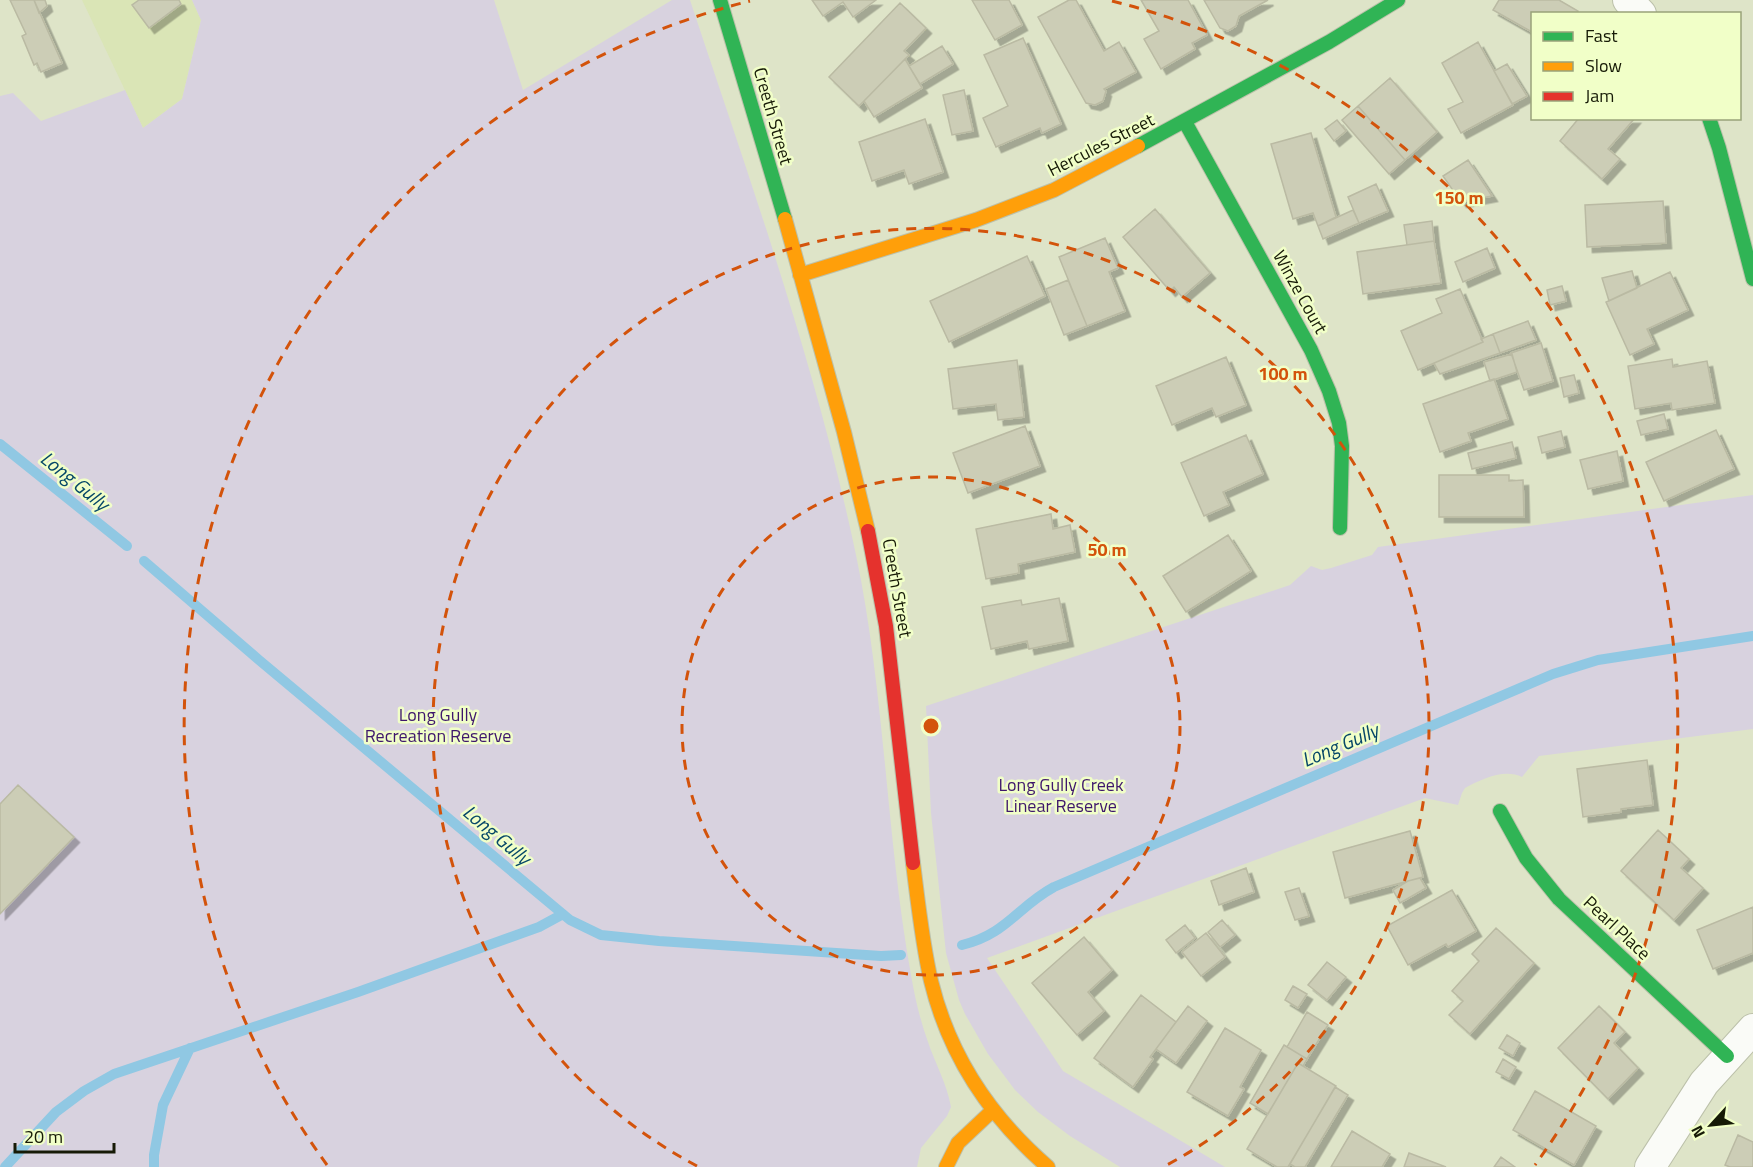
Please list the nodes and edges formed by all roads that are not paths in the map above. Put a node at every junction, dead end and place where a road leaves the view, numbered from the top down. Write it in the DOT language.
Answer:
graph roads {
  1 [pos="720,0"];
  2 [pos="1398,0"];
  3 [pos="1628,0"];
  4 [pos="1639,12"];
  5 [pos="1710,120"];
  6 [pos="1185,122"];
  7 [pos="800,274"];
  8 [pos="1753,279"];
  9 [pos="1340,528"];
  10 [pos="1500,812"];
  11 [pos="1753,1029"];
  12 [pos="1727,1056"];
  13 [pos="992,1112"];
  14 [pos="946,1167"];
  15 [pos="1048,1167"];
  16 [pos="1650,1167"];
  1 -- 7 [label="street, Creeth Street"];
  2 -- 6 [label="street, Hercules Street"];
  3 -- 4 [label="street"];
  5 -- 8 [label="street"];
  6 -- 7 [label="street, Hercules Street"];
  6 -- 9 [label="street, Winze Court"];
  7 -- 13 [label="street, Creeth Street"];
  10 -- 12 [label="street, Pearl Place"];
  11 -- 12 [label="street"];
  12 -- 16 [label="street"];
  13 -- 14 [label="street"];
  13 -- 15 [label="street, Creeth Street"];
}
